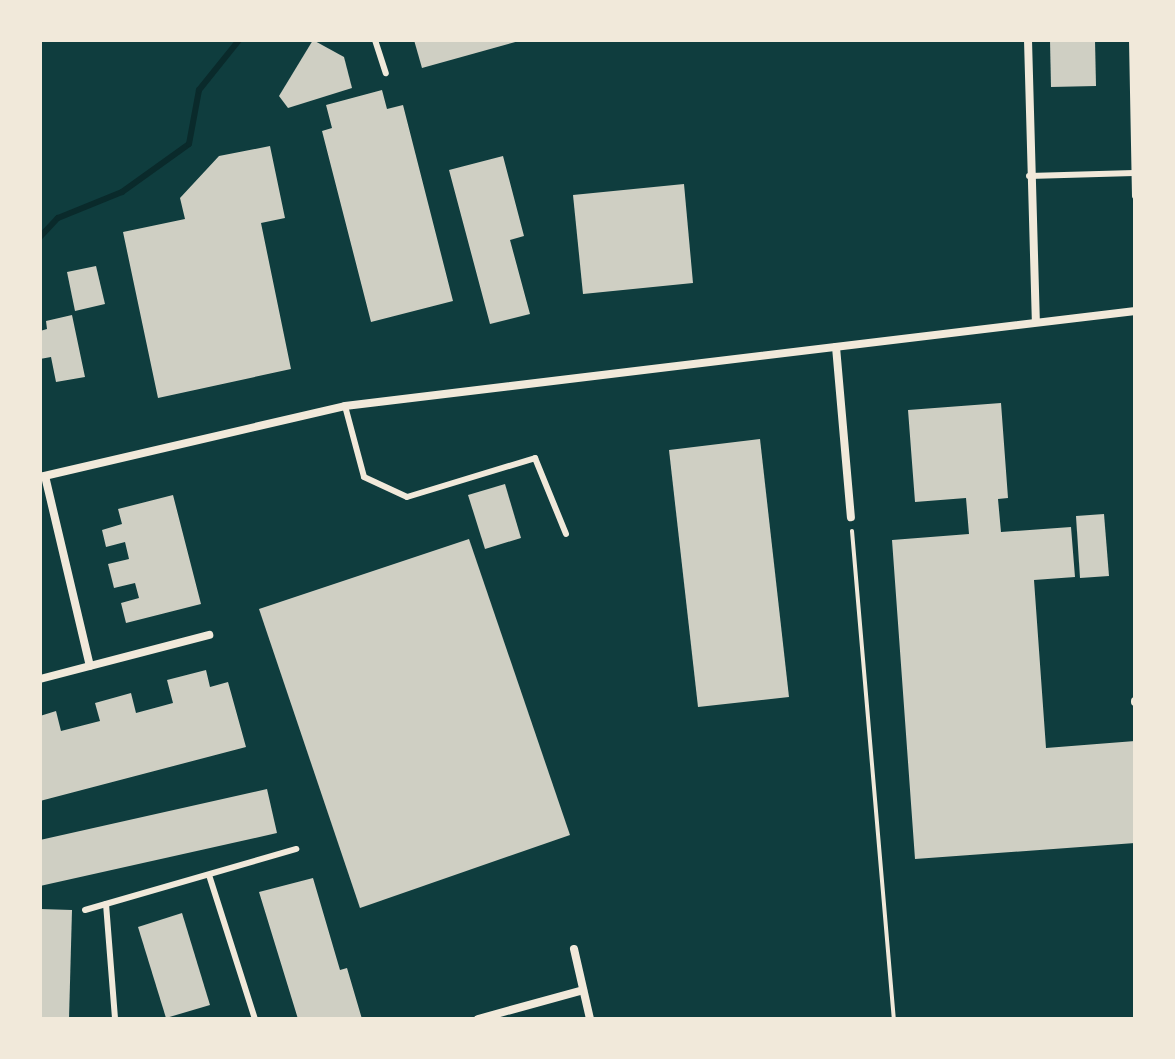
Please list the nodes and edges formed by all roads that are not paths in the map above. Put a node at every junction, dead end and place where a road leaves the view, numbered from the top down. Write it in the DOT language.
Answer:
graph roads {
  1 [pos="375,40"];
  2 [pos="1028,40"];
  3 [pos="1132,40"];
  4 [pos="386,73"];
  5 [pos="1134,173"];
  6 [pos="1029,176"];
  7 [pos="1135,196"];
  8 [pos="1135,311"];
  9 [pos="1036,322"];
  10 [pos="836,347"];
  11 [pos="345,406"];
  12 [pos="42,477"];
  13 [pos="851,517"];
  14 [pos="566,534"];
  15 [pos="209,635"];
  16 [pos="90,666"];
  17 [pos="40,679"];
  18 [pos="296,849"];
  19 [pos="209,875"];
  20 [pos="106,904"];
  21 [pos="85,910"];
  22 [pos="574,949"];
  23 [pos="583,990"];
  24 [pos="115,1019"];
  25 [pos="255,1019"];
  26 [pos="478,1019"];
  27 [pos="590,1019"];
  1 -- 4 [label="lane"];
  2 -- 6 [label="street"];
  3 -- 5 [label="lane"];
  5 -- 6 [label="lane"];
  5 -- 7 [label="lane"];
  6 -- 9 [label="street"];
  8 -- 9 [label="street"];
  9 -- 10 [label="street"];
  10 -- 11 [label="street"];
  10 -- 13 [label="street"];
  11 -- 12 [label="street"];
  11 -- 14 [label="lane"];
  12 -- 16 [label="street"];
  15 -- 16 [label="street"];
  16 -- 17 [label="street"];
  18 -- 19 [label="lane"];
  19 -- 20 [label="lane"];
  19 -- 25 [label="lane"];
  20 -- 21 [label="lane"];
  20 -- 24 [label="lane"];
  22 -- 23 [label="street"];
  23 -- 26 [label="street"];
  23 -- 27 [label="street"];
}
